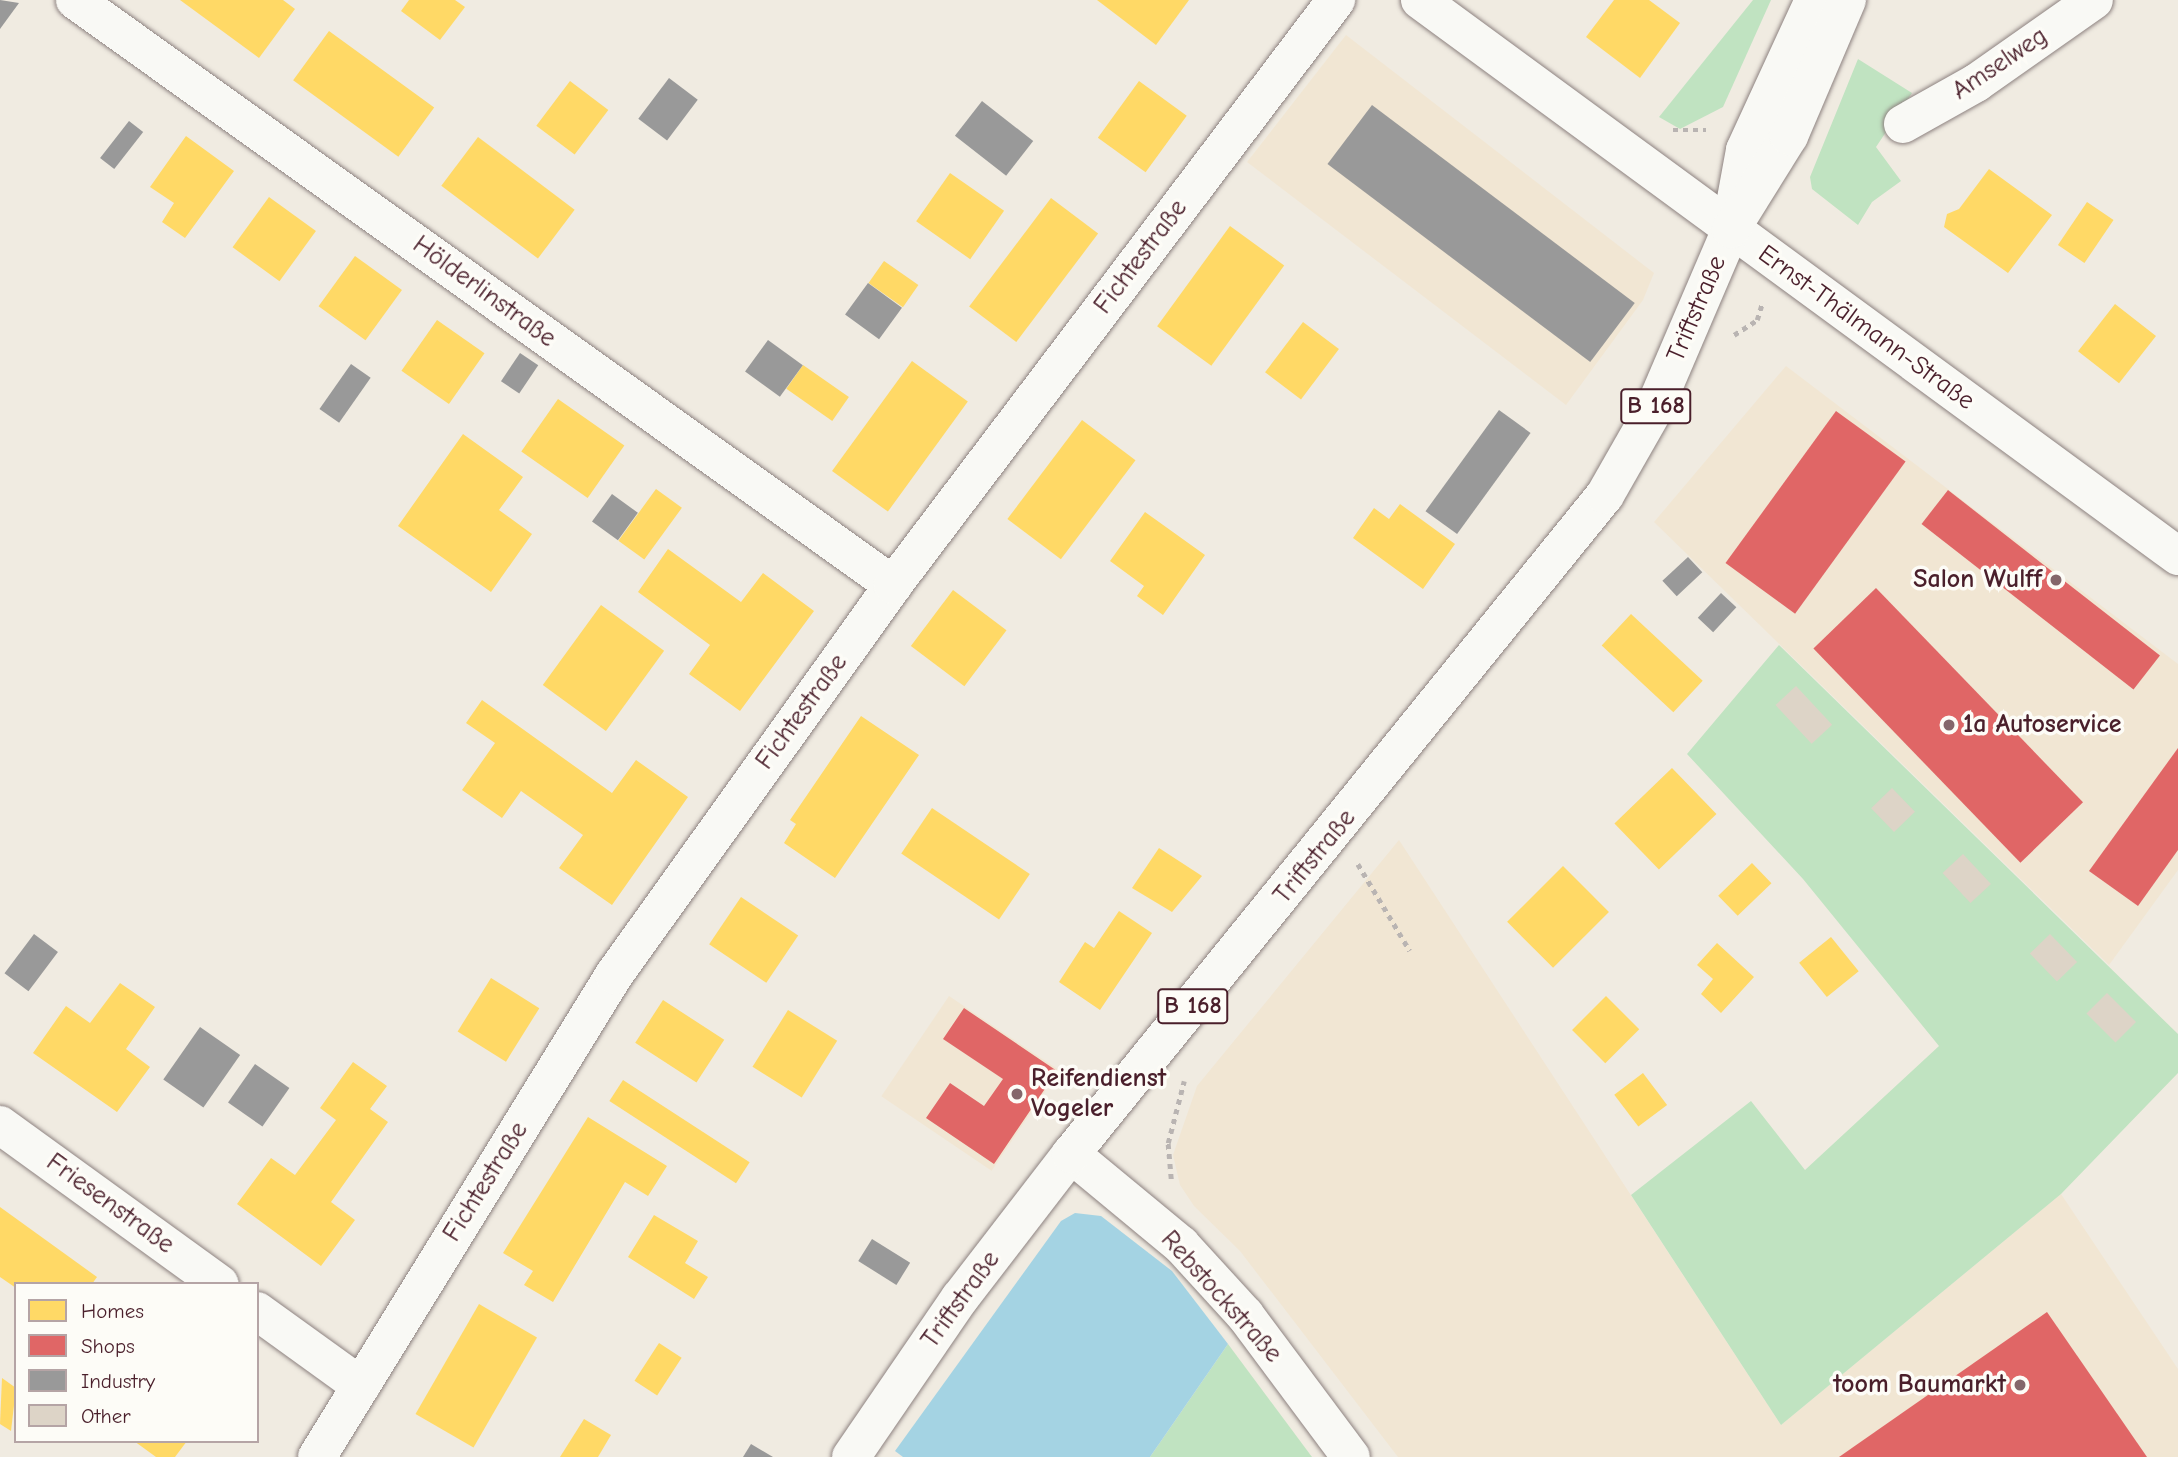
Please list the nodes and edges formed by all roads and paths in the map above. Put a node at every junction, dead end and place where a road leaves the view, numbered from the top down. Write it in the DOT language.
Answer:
graph roads {
  1 [pos="75,0"];
  2 [pos="1336,0"];
  3 [pos="1420,0"];
  4 [pos="1814,0"];
  5 [pos="1847,0"];
  6 [pos="2094,0"];
  7 [pos="1903,124"];
  8 [pos="1731,229"];
  9 [pos="2178,556"];
  10 [pos="893,585"];
  11 [pos="1351,852"];
  12 [pos="1410,951"];
  13 [pos="0,1125"];
  14 [pos="1071,1154"];
  15 [pos="216,1282"];
  16 [pos="259,1312"];
  17 [pos="361,1386"];
  18 [pos="317,1457"];
  19 [pos="851,1457"];
  20 [pos="1352,1457"];
  1 -- 10 [label="street, Hölderlinstraße"];
  2 -- 10 [label="street, Fichtestraße"];
  3 -- 8 [label="street, Ernst-Thälmann-Straße"];
  4 -- 8 [label="street, B 168"];
  5 -- 8 [label="street, B 168"];
  6 -- 7 [label="street, Amselweg"];
  8 -- 9 [label="street, Ernst-Thälmann-Straße"];
  8 -- 14 [label="street, Triftstraße / B 168"];
  10 -- 17 [label="street, Fichtestraße"];
  11 -- 12 [label="path"];
  13 -- 15 [label="street, Friesenstraße"];
  14 -- 19 [label="street, Triftstraße / B 168"];
  14 -- 20 [label="street, Rebstockstraße"];
  16 -- 17 [label="street"];
  17 -- 18 [label="street, Fichtestraße"];
}
